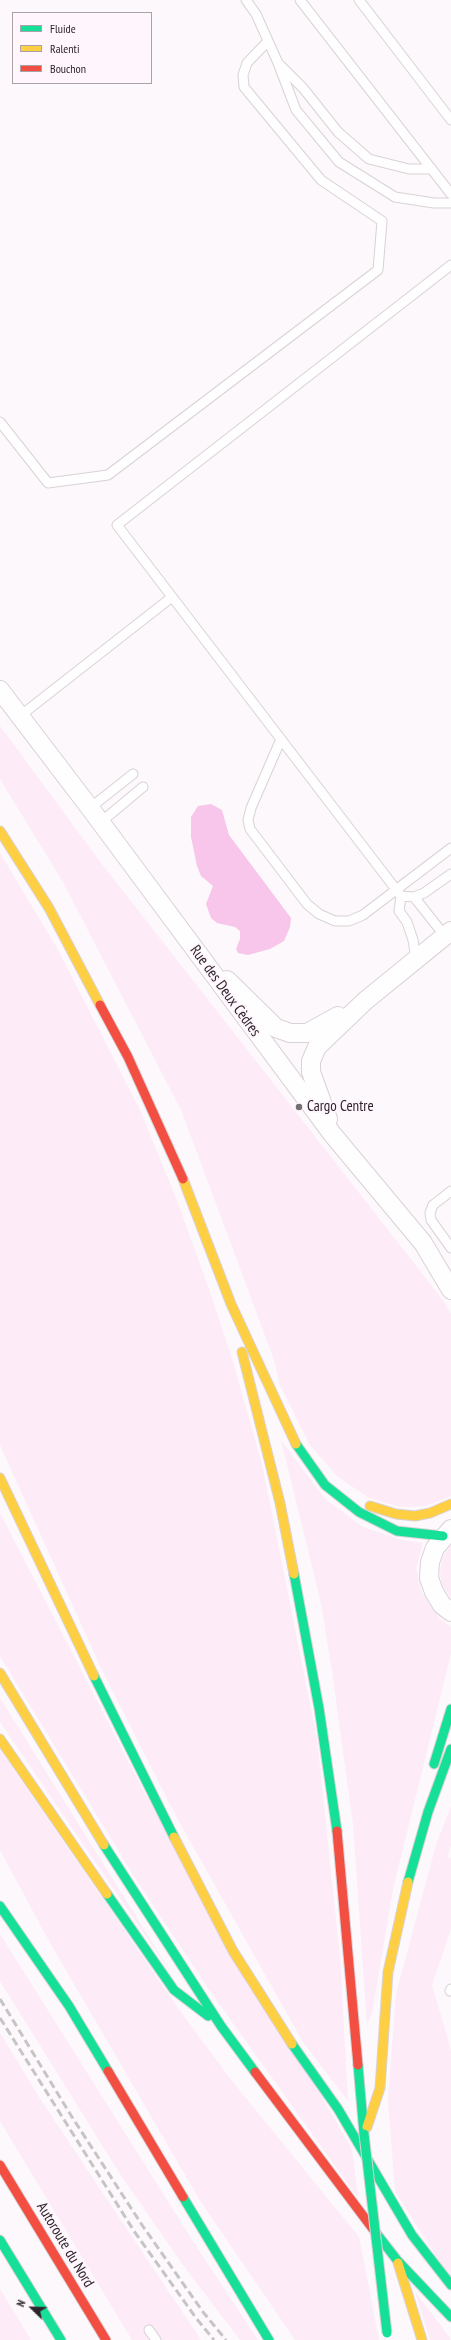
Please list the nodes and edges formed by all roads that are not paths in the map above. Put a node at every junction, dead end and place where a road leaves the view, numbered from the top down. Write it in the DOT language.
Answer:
graph roads {
  1 [pos="246,0"];
  2 [pos="300,0"];
  3 [pos="359,0"];
  4 [pos="268,41"];
  5 [pos="278,63"];
  6 [pos="451,120"];
  7 [pos="432,169"];
  8 [pos="451,194"];
  9 [pos="451,203"];
  10 [pos="451,265"];
  11 [pos="0,422"];
  12 [pos="172,597"];
  13 [pos="0,690"];
  14 [pos="20,716"];
  15 [pos="280,739"];
  16 [pos="133,774"];
  17 [pos="143,786"];
  18 [pos="90,808"];
  19 [pos="101,822"];
  20 [pos="0,831"];
  21 [pos="451,848"];
  22 [pos="451,874"];
  23 [pos="398,893"];
  24 [pos="414,897"];
  25 [pos="448,934"];
  26 [pos="416,959"];
  27 [pos="204,961"];
  28 [pos="365,1000"];
  29 [pos="332,1135"];
  30 [pos="451,1191"];
  31 [pos="423,1243"];
  32 [pos="451,1248"];
  33 [pos="451,1274"];
  34 [pos="451,1290"];
  35 [pos="230,1304"];
  36 [pos="0,1478"];
  37 [pos="325,1485"];
  38 [pos="451,1504"];
  39 [pos="447,1533"];
  40 [pos="451,1612"];
  41 [pos="0,1673"];
  42 [pos="451,1709"];
  43 [pos="0,1739"];
  44 [pos="451,1749"];
  45 [pos="446,1792"];
  46 [pos="428,1812"];
  47 [pos="0,1906"];
  48 [pos="222,2026"];
  49 [pos="364,2134"];
  50 [pos="0,2166"];
  51 [pos="0,2240"];
  52 [pos="398,2260"];
  53 [pos="451,2286"];
  54 [pos="451,2317"];
  55 [pos="149,2330"];
  56 [pos="388,2336"];
  57 [pos="61,2340"];
  58 [pos="106,2340"];
  59 [pos="156,2340"];
  60 [pos="269,2340"];
  61 [pos="422,2340"];
  1 -- 4 [label="lane"];
  2 -- 7 [label="lane"];
  3 -- 6 [label="lane"];
  4 -- 5 [label="lane"];
  4 -- 11 [label="lane"];
  5 -- 7 [label="lane"];
  5 -- 9 [label="lane"];
  7 -- 8 [label="lane"];
  10 -- 12 [label="lane"];
  12 -- 14 [label="lane"];
  12 -- 15 [label="lane"];
  13 -- 14 [label="street, Rue des Deux Cèdres"];
  14 -- 18 [label="street, Rue des Deux Cèdres"];
  15 -- 23 [label="lane"];
  15 -- 23 [label="lane"];
  16 -- 18 [label="lane"];
  17 -- 19 [label="lane"];
  18 -- 19 [label="street, Rue des Deux Cèdres"];
  19 -- 27 [label="street, Rue des Deux Cèdres"];
  20 -- 35 [label="main road"];
  21 -- 23 [label="lane"];
  22 -- 24 [label="lane"];
  23 -- 24 [label="lane"];
  23 -- 26 [label="lane"];
  24 -- 25 [label="lane"];
  25 -- 26 [label="street"];
  26 -- 28 [label="street"];
  27 -- 28 [label="street"];
  27 -- 29 [label="street, Rue des Deux Cèdres"];
  28 -- 29 [label="street"];
  29 -- 31 [label="street, Rue des Deux Cèdres"];
  30 -- 32 [label="lane"];
  31 -- 33 [label="street"];
  31 -- 34 [label="street, Rue des Deux Cèdres"];
  35 -- 37 [label="main road"];
  35 -- 49 [label="main road"];
  36 -- 53 [label="main road"];
  37 -- 38 [label="main road"];
  37 -- 39 [label="main road"];
  39 -- 40 [label="street"];
  41 -- 48 [label="main road"];
  42 -- 46 [label="main road"];
  43 -- 48 [label="main road"];
  44 -- 46 [label="main road"];
  45 -- 46 [label="main road"];
  46 -- 49 [label="main road"];
  47 -- 60 [label="main road"];
  48 -- 52 [label="main road"];
  49 -- 56 [label="main road, bridge"];
  50 -- 58 [label="main road, Autoroute du Nord"];
  51 -- 57 [label="main road"];
  52 -- 54 [label="main road"];
  52 -- 61 [label="main road"];
  55 -- 59 [label="lane"];
}
